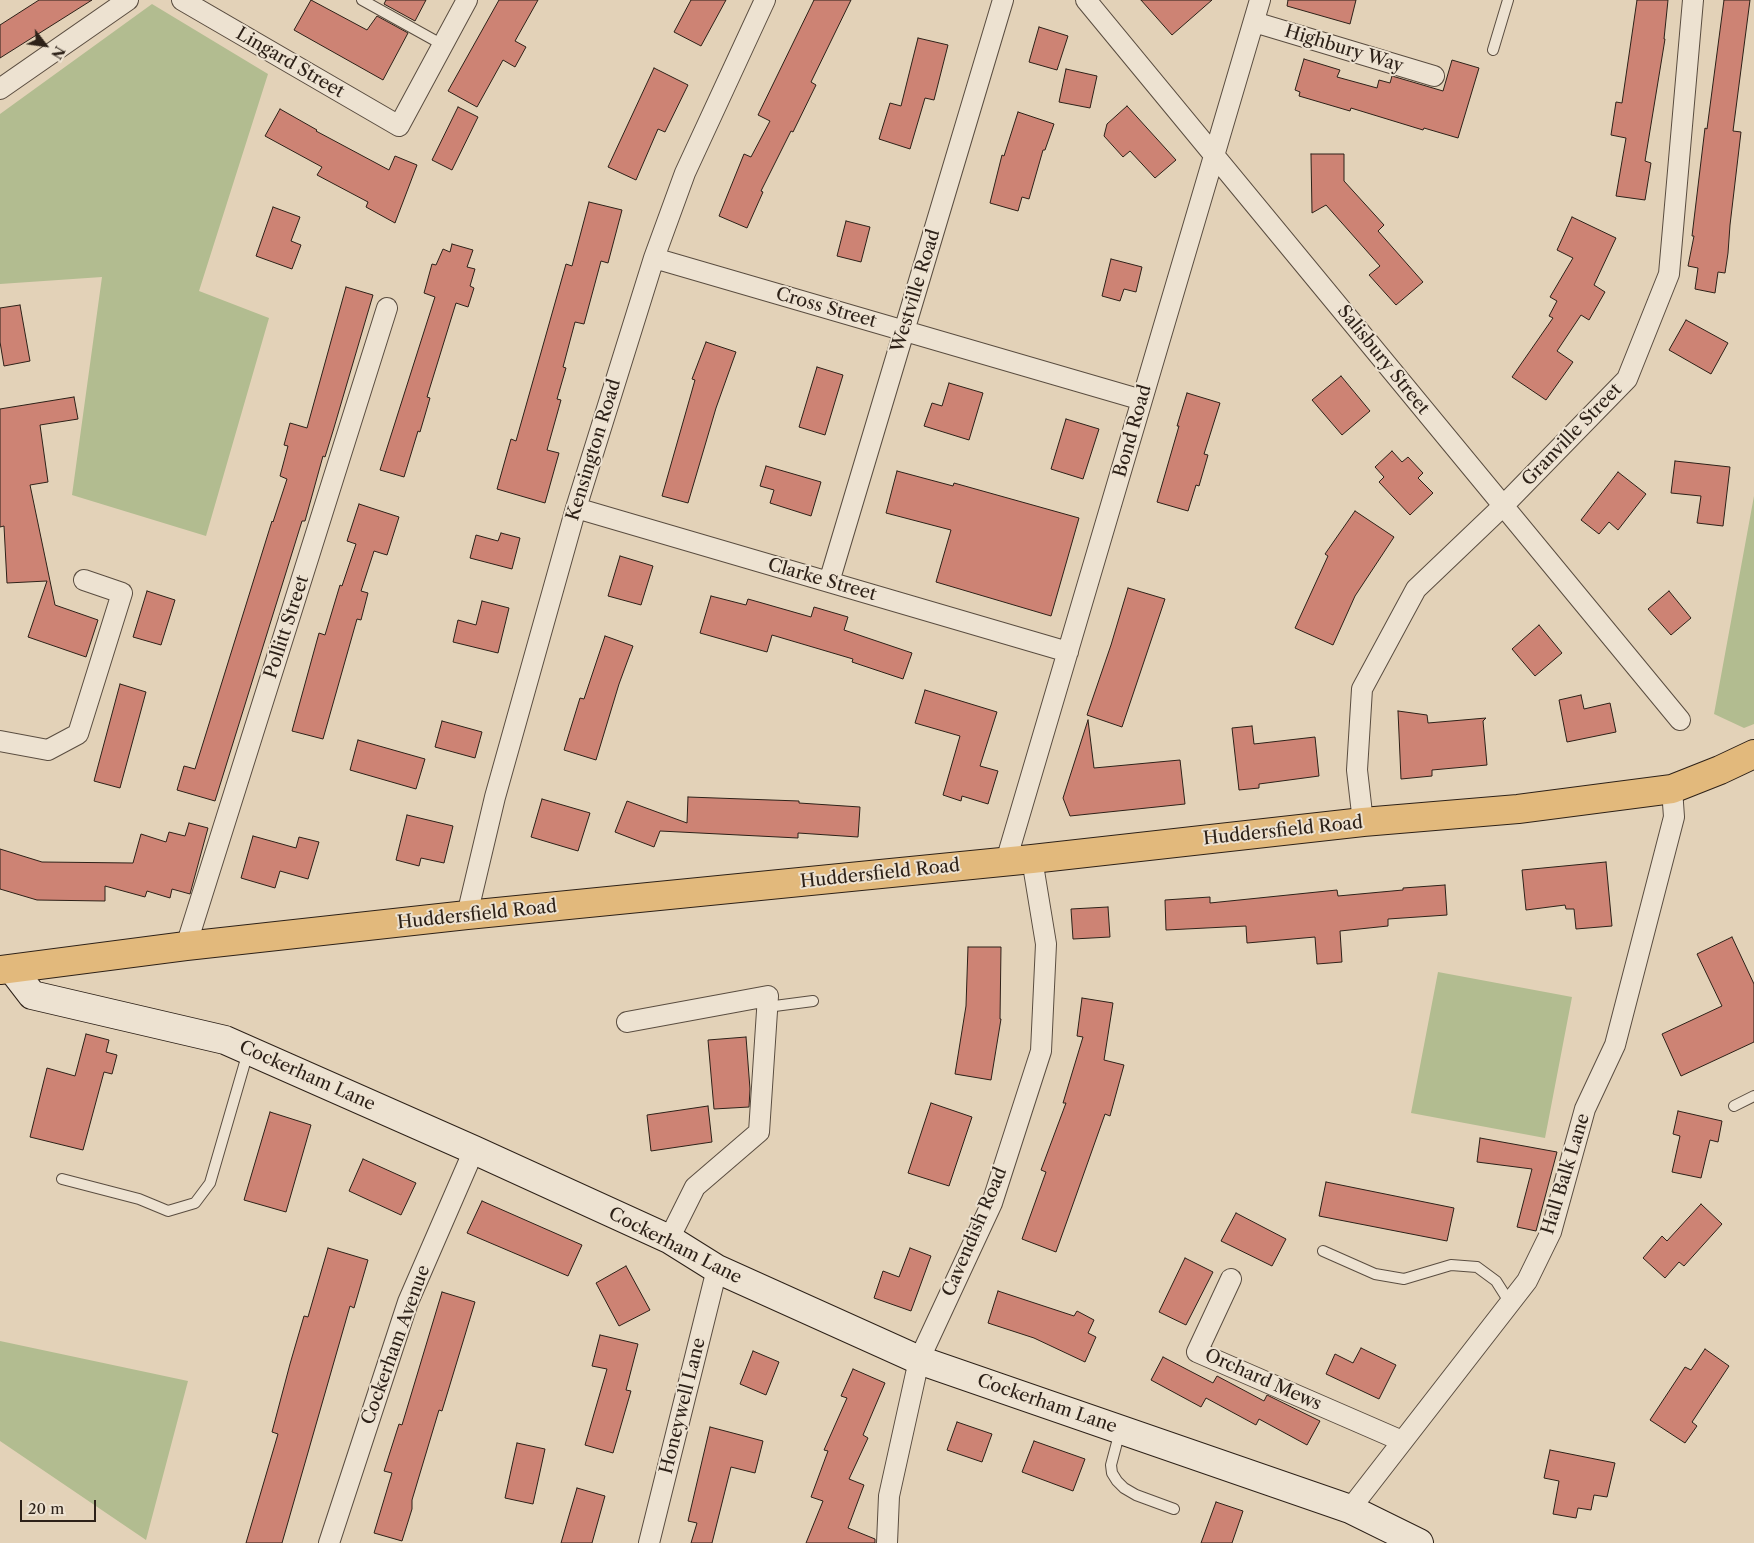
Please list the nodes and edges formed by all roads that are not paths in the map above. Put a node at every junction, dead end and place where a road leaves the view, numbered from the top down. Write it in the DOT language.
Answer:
graph roads {
  1 [pos="128,0"];
  2 [pos="182,0"];
  3 [pos="362,0"];
  4 [pos="467,0"];
  5 [pos="765,0"];
  6 [pos="1003,0"];
  7 [pos="1086,0"];
  8 [pos="1260,0"];
  9 [pos="1508,0"];
  10 [pos="1692,0"];
  11 [pos="1254,22"];
  12 [pos="443,45"];
  13 [pos="1493,50"];
  14 [pos="1434,76"];
  15 [pos="0,90"];
  16 [pos="1215,155"];
  17 [pos="654,258"];
  18 [pos="387,308"];
  19 [pos="904,331"];
  20 [pos="1142,400"];
  21 [pos="1503,506"];
  22 [pos="576,508"];
  23 [pos="84,580"];
  24 [pos="830,582"];
  25 [pos="1068,652"];
  26 [pos="1680,720"];
  27 [pos="0,741"];
  28 [pos="1754,754"];
  29 [pos="1672,788"];
  30 [pos="1363,822"];
  31 [pos="1019,860"];
  32 [pos="467,915"];
  33 [pos="186,946"];
  34 [pos="6,970"];
  35 [pos="813,1001"];
  36 [pos="767,1008"];
  37 [pos="627,1022"];
  38 [pos="249,1051"];
  39 [pos="1754,1096"];
  40 [pos="1734,1106"];
  41 [pos="474,1150"];
  42 [pos="62,1179"];
  43 [pos="669,1239"];
  44 [pos="1323,1250"];
  45 [pos="717,1269"];
  46 [pos="1232,1279"];
  47 [pos="1510,1303"];
  48 [pos="919,1360"];
  49 [pos="1121,1430"];
  50 [pos="1402,1441"];
  51 [pos="1174,1509"];
  52 [pos="1350,1509"];
  53 [pos="329,1543"];
  54 [pos="649,1543"];
  55 [pos="887,1543"];
  56 [pos="1419,1543"];
  1 -- 15 [label="street"];
  2 -- 12 [label="street, Lingard Street"];
  3 -- 12 [label="lane"];
  4 -- 12 [label="street"];
  5 -- 17 [label="street, Kensington Road"];
  6 -- 19 [label="street, Westville Road"];
  7 -- 16 [label="street, Salisbury Street"];
  8 -- 11 [label="street, Bond Road"];
  9 -- 13 [label="lane"];
  10 -- 21 [label="street, Granville Street"];
  11 -- 14 [label="street, Highbury Way"];
  11 -- 16 [label="street, Bond Road"];
  16 -- 20 [label="street, Bond Road"];
  16 -- 21 [label="street, Salisbury Street"];
  17 -- 19 [label="street, Cross Street"];
  17 -- 22 [label="street, Kensington Road"];
  18 -- 33 [label="street, Pollitt Street"];
  19 -- 20 [label="street, Cross Street"];
  19 -- 24 [label="street, Westville Road"];
  20 -- 25 [label="street, Bond Road"];
  21 -- 26 [label="street, Salisbury Street"];
  21 -- 30 [label="street, Granville Street"];
  22 -- 24 [label="street, Clarke Street"];
  22 -- 32 [label="street, Kensington Road"];
  23 -- 27 [label="street"];
  24 -- 25 [label="street, Clarke Street"];
  25 -- 31 [label="street, Bond Road"];
  28 -- 29 [label="highway, Huddersfield Road"];
  29 -- 30 [label="highway, Huddersfield Road"];
  29 -- 47 [label="street, Hall Balk Lane"];
  30 -- 31 [label="highway, Huddersfield Road"];
  31 -- 32 [label="highway, Huddersfield Road"];
  31 -- 48 [label="street, Cavendish Road"];
  32 -- 33 [label="highway, Huddersfield Road"];
  33 -- 34 [label="highway, Huddersfield Road"];
  34 -- 38 [label="street, Cockerham Lane"];
  35 -- 36 [label="lane"];
  36 -- 37 [label="street"];
  36 -- 43 [label="street"];
  38 -- 41 [label="street, Cockerham Lane"];
  38 -- 42 [label="lane"];
  39 -- 40 [label="lane"];
  41 -- 43 [label="street, Cockerham Lane"];
  41 -- 53 [label="street, Cockerham Avenue"];
  43 -- 45 [label="street, Cockerham Lane"];
  44 -- 47 [label="lane"];
  45 -- 48 [label="street, Cockerham Lane"];
  45 -- 54 [label="street, Honeywell Lane"];
  46 -- 50 [label="street, Orchard Mews"];
  47 -- 50 [label="street, Hall Balk Lane"];
  48 -- 49 [label="street, Cockerham Lane"];
  48 -- 55 [label="street, Cavendish Road"];
  49 -- 51 [label="lane"];
  49 -- 52 [label="street, Cockerham Lane"];
  50 -- 52 [label="street, Hall Balk Lane"];
  52 -- 56 [label="street, Cockerham Lane"];
}
